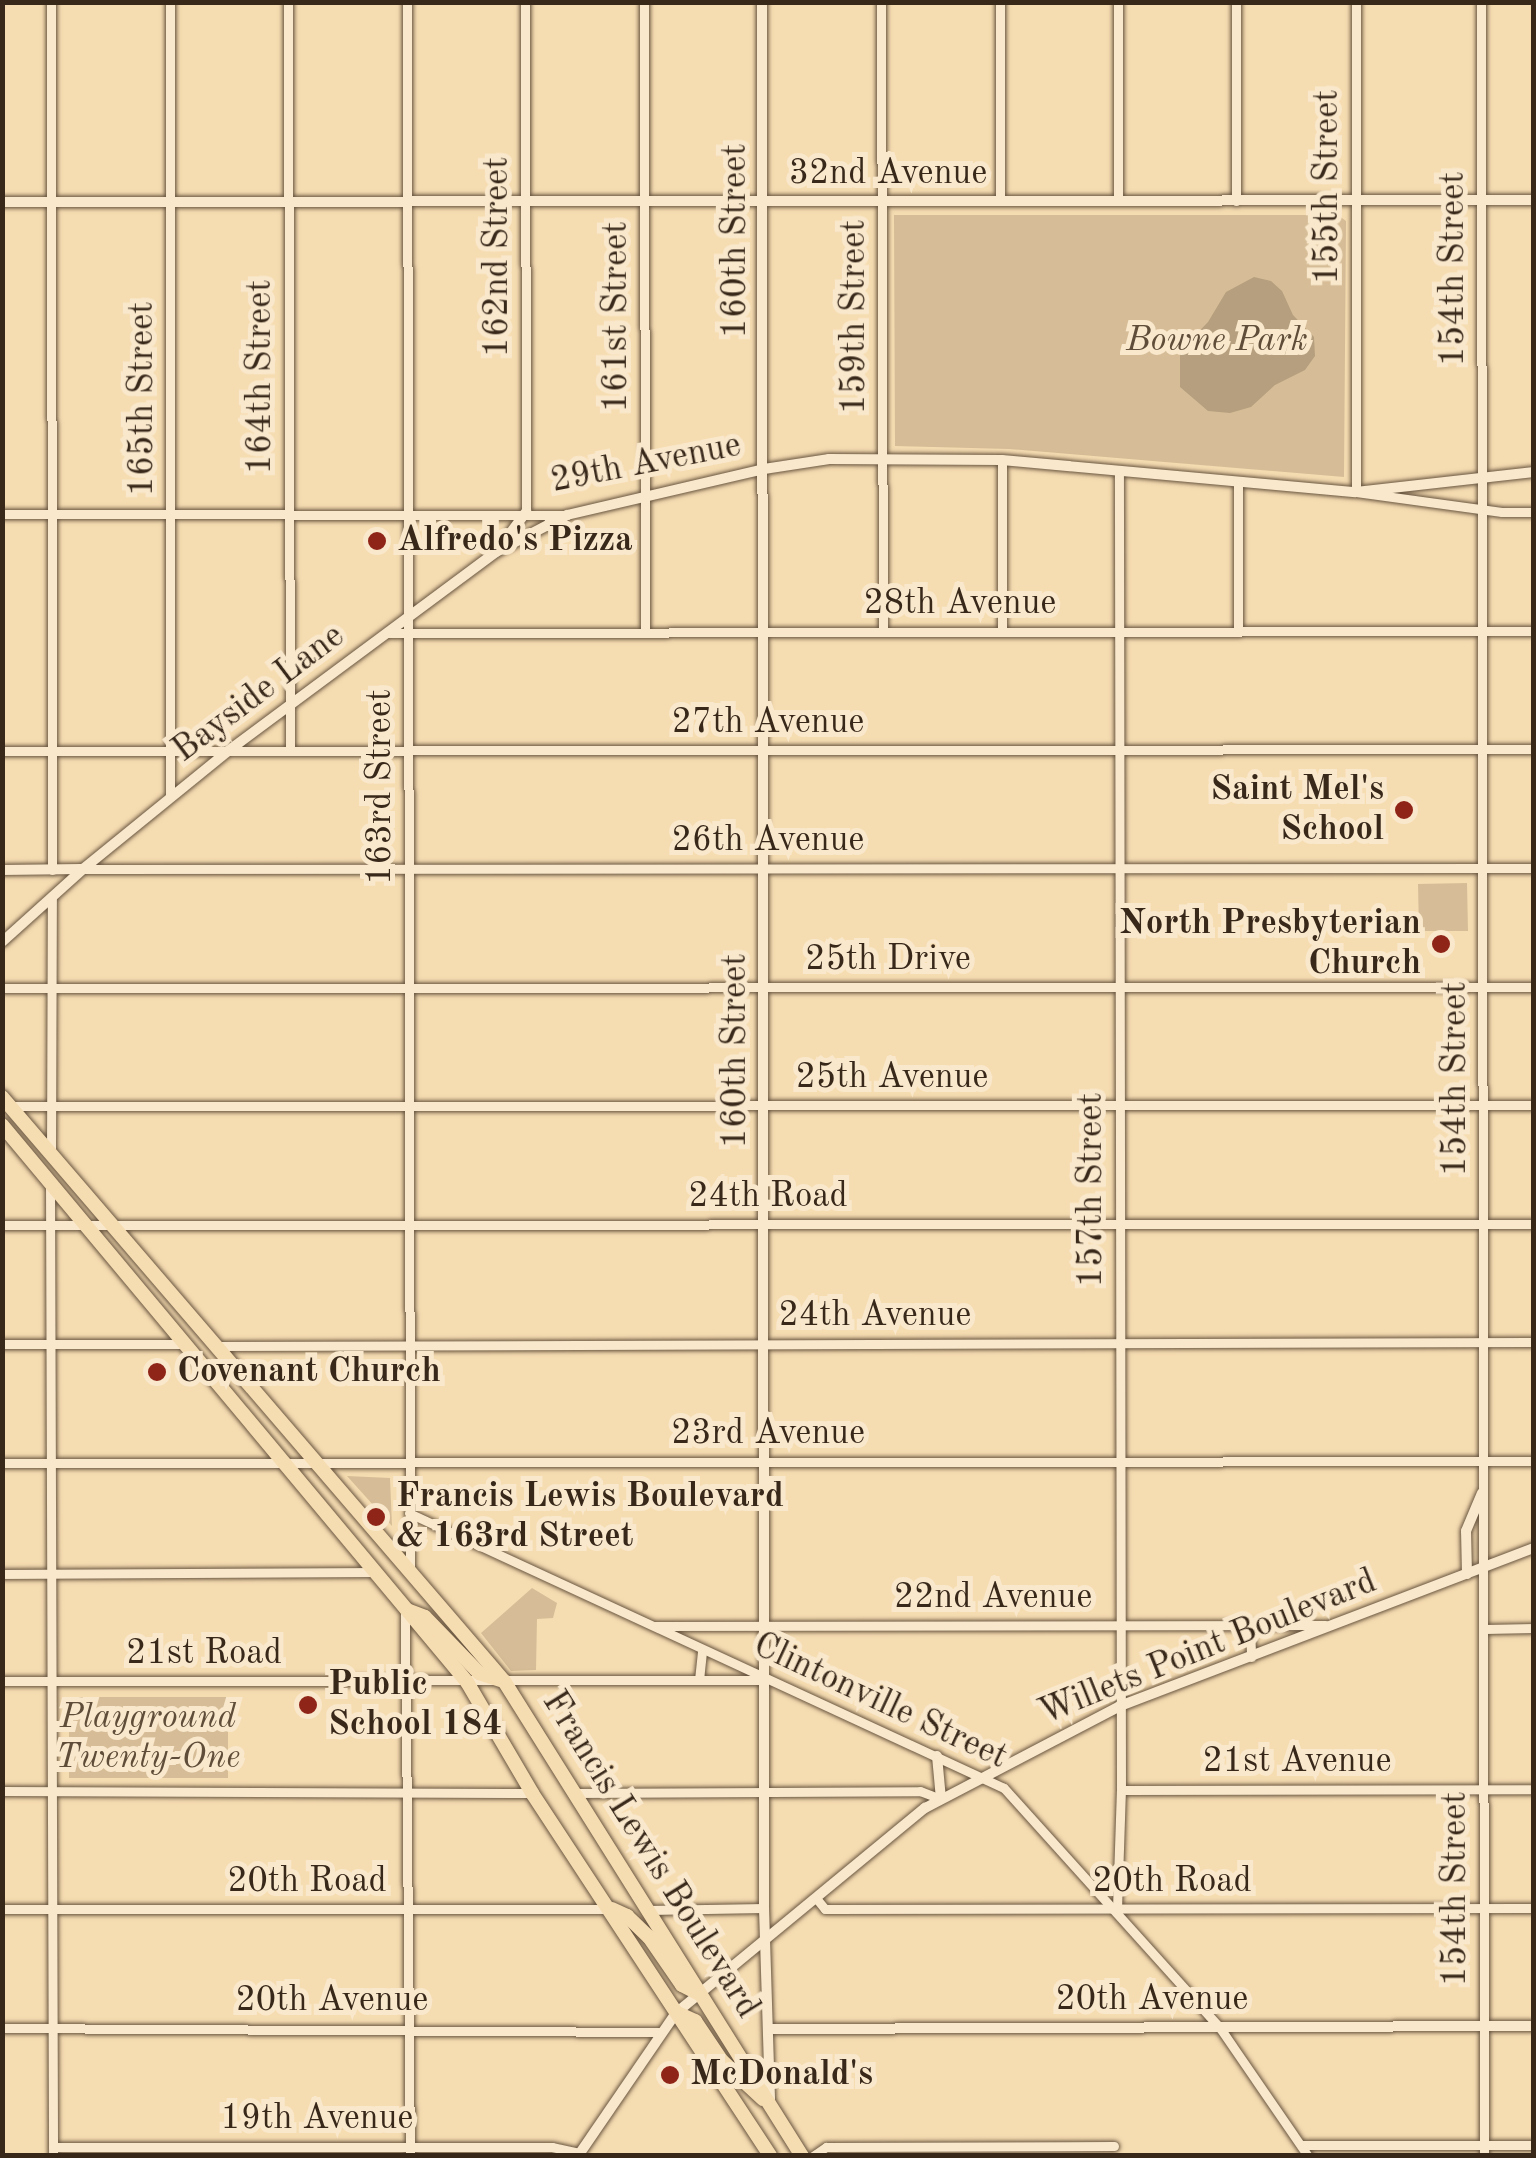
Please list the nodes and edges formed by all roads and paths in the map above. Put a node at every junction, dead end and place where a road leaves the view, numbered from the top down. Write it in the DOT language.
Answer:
graph roads {
  1 [pos="51,2"];
  2 [pos="170,2"];
  3 [pos="288,2"];
  4 [pos="407,2"];
  5 [pos="526,2"];
  6 [pos="644,2"];
  7 [pos="762,2"];
  8 [pos="881,2"];
  9 [pos="1000,2"];
  10 [pos="1118,2"];
  11 [pos="1236,2"];
  12 [pos="1356,2"];
  13 [pos="1481,2"];
  14 [pos="1482,200"];
  15 [pos="1534,200"];
  16 [pos="644,201"];
  17 [pos="763,201"];
  18 [pos="882,201"];
  19 [pos="1000,201"];
  20 [pos="1118,201"];
  21 [pos="1236,201"];
  22 [pos="1356,201"];
  23 [pos="2,202"];
  24 [pos="52,202"];
  25 [pos="170,202"];
  26 [pos="289,202"];
  27 [pos="407,202"];
  28 [pos="526,202"];
  29 [pos="882,458"];
  30 [pos="1002,460"];
  31 [pos="764,468"];
  32 [pos="1119,471"];
  33 [pos="1534,472"];
  34 [pos="1482,477"];
  35 [pos="1238,481"];
  36 [pos="1356,492"];
  37 [pos="645,495"];
  38 [pos="1482,510"];
  39 [pos="526,512"];
  40 [pos="1534,512"];
  41 [pos="289,513"];
  42 [pos="408,513"];
  43 [pos="2,514"];
  44 [pos="52,514"];
  45 [pos="170,514"];
  46 [pos="567,514"];
  47 [pos="496,552"];
  48 [pos="408,617"];
  49 [pos="883,631"];
  50 [pos="1002,631"];
  51 [pos="1119,631"];
  52 [pos="1238,631"];
  53 [pos="1483,631"];
  54 [pos="1534,631"];
  55 [pos="646,632"];
  56 [pos="764,632"];
  57 [pos="386,633"];
  58 [pos="408,633"];
  59 [pos="289,705"];
  60 [pos="1483,749"];
  61 [pos="1534,749"];
  62 [pos="52,750"];
  63 [pos="228,750"];
  64 [pos="290,750"];
  65 [pos="408,750"];
  66 [pos="764,750"];
  67 [pos="1119,750"];
  68 [pos="2,751"];
  69 [pos="170,751"];
  70 [pos="170,796"];
  71 [pos="1120,868"];
  72 [pos="1483,868"];
  73 [pos="1534,868"];
  74 [pos="82,869"];
  75 [pos="408,869"];
  76 [pos="764,869"];
  77 [pos="2,870"];
  78 [pos="52,870"];
  79 [pos="52,896"];
  80 [pos="2,942"];
  81 [pos="764,987"];
  82 [pos="1120,987"];
  83 [pos="1483,987"];
  84 [pos="1534,987"];
  85 [pos="2,988"];
  86 [pos="52,988"];
  87 [pos="408,988"];
  88 [pos="7,1102"];
  89 [pos="54,1105"];
  90 [pos="1483,1105"];
  91 [pos="1534,1105"];
  92 [pos="408,1106"];
  93 [pos="764,1106"];
  94 [pos="1120,1106"];
  95 [pos="2,1125"];
  96 [pos="51,1154"];
  97 [pos="50,1182"];
  98 [pos="764,1224"];
  99 [pos="1120,1224"];
  100 [pos="1483,1224"];
  101 [pos="1534,1224"];
  102 [pos="2,1225"];
  103 [pos="50,1225"];
  104 [pos="408,1225"];
  105 [pos="84,1226"];
  106 [pos="110,1226"];
  107 [pos="1482,1342"];
  108 [pos="1534,1342"];
  109 [pos="764,1343"];
  110 [pos="1120,1343"];
  111 [pos="2,1344"];
  112 [pos="52,1344"];
  113 [pos="184,1344"];
  114 [pos="408,1344"];
  115 [pos="216,1346"];
  116 [pos="408,1460"];
  117 [pos="1482,1460"];
  118 [pos="1534,1461"];
  119 [pos="2,1462"];
  120 [pos="53,1462"];
  121 [pos="764,1462"];
  122 [pos="1120,1462"];
  123 [pos="288,1463"];
  124 [pos="314,1463"];
  125 [pos="1482,1493"];
  126 [pos="409,1514"];
  127 [pos="1534,1548"];
  128 [pos="1483,1568"];
  129 [pos="374,1572"];
  130 [pos="410,1572"];
  131 [pos="2,1574"];
  132 [pos="53,1574"];
  133 [pos="1467,1574"];
  134 [pos="405,1610"];
  135 [pos="1250,1624"];
  136 [pos="764,1625"];
  137 [pos="652,1626"];
  138 [pos="1120,1626"];
  139 [pos="1333,1626"];
  140 [pos="1485,1628"];
  141 [pos="1534,1628"];
  142 [pos="702,1650"];
  143 [pos="1251,1657"];
  144 [pos="699,1680"];
  145 [pos="765,1680"];
  146 [pos="2,1681"];
  147 [pos="53,1681"];
  148 [pos="408,1682"];
  149 [pos="466,1682"];
  150 [pos="504,1682"];
  151 [pos="1120,1706"];
  152 [pos="937,1756"];
  153 [pos="981,1777"];
  154 [pos="1484,1789"];
  155 [pos="1534,1789"];
  156 [pos="765,1790"];
  157 [pos="1121,1790"];
  158 [pos="2,1791"];
  159 [pos="53,1791"];
  160 [pos="409,1793"];
  161 [pos="532,1793"];
  162 [pos="573,1793"];
  163 [pos="941,1799"];
  164 [pos="816,1898"];
  165 [pos="764,1908"];
  166 [pos="1484,1908"];
  167 [pos="1534,1908"];
  168 [pos="2,1909"];
  169 [pos="53,1909"];
  170 [pos="409,1909"];
  171 [pos="612,1909"];
  172 [pos="1116,1909"];
  173 [pos="648,1910"];
  174 [pos="766,1939"];
  175 [pos="698,1994"];
  176 [pos="676,2013"];
  177 [pos="1484,2026"];
  178 [pos="1534,2026"];
  179 [pos="2,2028"];
  180 [pos="53,2028"];
  181 [pos="1220,2028"];
  182 [pos="410,2029"];
  183 [pos="770,2029"];
  184 [pos="661,2032"];
  185 [pos="772,2104"];
  186 [pos="1302,2145"];
  187 [pos="1534,2145"];
  188 [pos="1114,2146"];
  189 [pos="1484,2150"];
  190 [pos="53,2151"];
  191 [pos="410,2151"];
  192 [pos="579,2154"];
  193 [pos="770,2156"];
  194 [pos="802,2156"];
  195 [pos="813,2156"];
  196 [pos="1308,2156"];
  1 -- 24 [label="street"];
  2 -- 25 [label="street, 165th Street"];
  3 -- 26 [label="street, 164th Street"];
  4 -- 27 [label="street, 163rd Street"];
  5 -- 28 [label="street, 162nd Street"];
  6 -- 16 [label="street, 161st Street"];
  7 -- 17 [label="street, 160th Street"];
  8 -- 18 [label="street, 159th Street"];
  9 -- 19 [label="street"];
  10 -- 20 [label="street"];
  11 -- 21 [label="street"];
  12 -- 22 [label="street, 155th Street"];
  13 -- 14 [label="street, 154th Street"];
  14 -- 15 [label="street, 32nd Avenue"];
  14 -- 22 [label="street, 32nd Avenue"];
  14 -- 34 [label="street, 154th Street"];
  16 -- 17 [label="street, 32nd Avenue"];
  16 -- 28 [label="street, 32nd Avenue"];
  16 -- 37 [label="street, 161st Street"];
  17 -- 18 [label="street, 32nd Avenue"];
  17 -- 31 [label="street, 160th Street"];
  18 -- 19 [label="street, 32nd Avenue"];
  18 -- 29 [label="street, 159th Street"];
  19 -- 20 [label="street, 32nd Avenue"];
  20 -- 21 [label="street, 32nd Avenue"];
  21 -- 22 [label="street, 32nd Avenue"];
  22 -- 36 [label="street, 155th Street"];
  23 -- 24 [label="street, 32nd Avenue"];
  24 -- 25 [label="street, 32nd Avenue"];
  24 -- 44 [label="street"];
  25 -- 26 [label="street, 32nd Avenue"];
  25 -- 45 [label="street, 165th Street"];
  26 -- 27 [label="street, 32nd Avenue"];
  26 -- 41 [label="street, 164th Street"];
  27 -- 28 [label="street, 32nd Avenue"];
  27 -- 42 [label="street, 163rd Street"];
  28 -- 39 [label="street, 162nd Street"];
  29 -- 30 [label="street, 29th Avenue"];
  29 -- 31 [label="street, 29th Avenue"];
  29 -- 49 [label="street, 159th Street"];
  30 -- 32 [label="street, 29th Avenue"];
  30 -- 50 [label="street"];
  31 -- 37 [label="street, 29th Avenue"];
  31 -- 56 [label="street, 160th Street"];
  32 -- 35 [label="street, 29th Avenue"];
  32 -- 51 [label="street, 157th Street"];
  33 -- 34 [label="street, 29th Avenue"];
  34 -- 36 [label="street, 29th Avenue"];
  34 -- 38 [label="street, 154th Street"];
  35 -- 36 [label="street, 29th Avenue"];
  35 -- 52 [label="street"];
  36 -- 38 [label="street"];
  37 -- 46 [label="street, 29th Avenue"];
  37 -- 55 [label="street, 161st Street"];
  38 -- 40 [label="street"];
  38 -- 53 [label="street, 154th Street"];
  39 -- 42 [label="street, 29th Avenue"];
  39 -- 46 [label="street, 29th Avenue"];
  39 -- 47 [label="street"];
  41 -- 42 [label="street, 29th Avenue"];
  41 -- 45 [label="street, 29th Avenue"];
  41 -- 59 [label="street, 164th Street"];
  42 -- 48 [label="street, 163rd Street"];
  43 -- 44 [label="street, 29th Avenue"];
  44 -- 45 [label="street, 29th Avenue"];
  44 -- 62 [label="street"];
  45 -- 69 [label="street, 165th Street"];
  46 -- 47 [label="street, Bayside Lane"];
  47 -- 48 [label="street, Bayside Lane"];
  48 -- 57 [label="street, Bayside Lane"];
  48 -- 58 [label="street, 163rd Street"];
  49 -- 50 [label="street, 28th Avenue"];
  49 -- 56 [label="street, 28th Avenue"];
  50 -- 51 [label="street, 28th Avenue"];
  51 -- 52 [label="street, 28th Avenue"];
  51 -- 67 [label="street, 157th Street"];
  52 -- 53 [label="street, 28th Avenue"];
  53 -- 54 [label="street, 28th Avenue"];
  53 -- 60 [label="street, 154th Street"];
  55 -- 56 [label="street, 28th Avenue"];
  55 -- 58 [label="street, 28th Avenue"];
  56 -- 66 [label="street, 160th Street"];
  57 -- 58 [label="street, 28th Avenue"];
  57 -- 59 [label="street, Bayside Lane"];
  58 -- 65 [label="street, 163rd Street"];
  59 -- 63 [label="street, Bayside Lane"];
  59 -- 64 [label="street, 164th Street"];
  60 -- 61 [label="street, 27th Avenue"];
  60 -- 67 [label="street, 27th Avenue"];
  60 -- 72 [label="street, 154th Street"];
  62 -- 68 [label="street, 27th Avenue"];
  62 -- 69 [label="street, 27th Avenue"];
  62 -- 78 [label="street"];
  63 -- 64 [label="street, 27th Avenue"];
  63 -- 69 [label="street, 27th Avenue"];
  63 -- 70 [label="street, Bayside Lane"];
  64 -- 65 [label="street, 27th Avenue"];
  65 -- 66 [label="street, 27th Avenue"];
  65 -- 75 [label="street, 163rd Street"];
  66 -- 67 [label="street, 27th Avenue"];
  66 -- 76 [label="street, 160th Street"];
  67 -- 71 [label="street, 157th Street"];
  69 -- 70 [label="street, 165th Street"];
  70 -- 74 [label="street, Bayside Lane"];
  71 -- 72 [label="street, 26th Avenue"];
  71 -- 76 [label="street, 26th Avenue"];
  71 -- 82 [label="street, 157th Street"];
  72 -- 73 [label="street, 26th Avenue"];
  72 -- 83 [label="street, 154th Street"];
  74 -- 75 [label="street, 26th Avenue"];
  74 -- 78 [label="street, 26th Avenue"];
  74 -- 79 [label="street, Bayside Lane"];
  75 -- 76 [label="street, 26th Avenue"];
  75 -- 87 [label="street, 163rd Street"];
  76 -- 81 [label="street, 160th Street"];
  77 -- 78 [label="street, 26th Avenue"];
  79 -- 80 [label="street, Bayside Lane"];
  79 -- 86 [label="street"];
  81 -- 82 [label="street, 25th Drive"];
  81 -- 87 [label="street, 25th Drive"];
  81 -- 93 [label="street, 160th Street"];
  82 -- 83 [label="street, 25th Drive"];
  82 -- 94 [label="street, 157th Street"];
  83 -- 84 [label="street, 25th Drive"];
  83 -- 90 [label="street, 154th Street"];
  85 -- 86 [label="street, 25th Drive"];
  86 -- 87 [label="street, 25th Drive"];
  86 -- 89 [label="street"];
  87 -- 92 [label="street, 163rd Street"];
  88 -- 89 [label="street, 25th Avenue"];
  88 -- 96 [label="main road, Francis Lewis Boulevard"];
  89 -- 92 [label="street, 25th Avenue"];
  89 -- 96 [label="street"];
  90 -- 91 [label="street, 25th Avenue"];
  90 -- 94 [label="street, 25th Avenue"];
  90 -- 100 [label="street, 154th Street"];
  92 -- 93 [label="street, 25th Avenue"];
  92 -- 104 [label="street, 163rd Street"];
  93 -- 94 [label="street, 25th Avenue"];
  93 -- 98 [label="street, 160th Street"];
  94 -- 99 [label="street, 157th Street"];
  95 -- 97 [label="main road, Francis Lewis Boulevard"];
  96 -- 106 [label="main road, Francis Lewis Boulevard"];
  97 -- 103 [label="street"];
  97 -- 105 [label="main road, Francis Lewis Boulevard"];
  98 -- 99 [label="street, 24th Road"];
  98 -- 104 [label="street, 24th Road"];
  98 -- 109 [label="street, 160th Street"];
  99 -- 100 [label="street, 24th Road"];
  99 -- 110 [label="street, 157th Street"];
  100 -- 101 [label="street, 24th Road"];
  100 -- 107 [label="street, 154th Street"];
  102 -- 103 [label="street, 24th Road"];
  103 -- 105 [label="street, 24th Road"];
  103 -- 112 [label="street"];
  104 -- 106 [label="street, 24th Road"];
  104 -- 114 [label="street, 163rd Street"];
  105 -- 106 [label="street, 24th Road"];
  105 -- 113 [label="main road, Francis Lewis Boulevard"];
  106 -- 115 [label="main road, Francis Lewis Boulevard"];
  107 -- 108 [label="street, 24th Avenue"];
  107 -- 110 [label="street, 24th Avenue"];
  107 -- 117 [label="street, 154th Street"];
  109 -- 110 [label="street, 24th Avenue"];
  109 -- 114 [label="street, 24th Avenue"];
  109 -- 121 [label="street, 160th Street"];
  110 -- 122 [label="street, 157th Street"];
  111 -- 112 [label="street"];
  112 -- 113 [label="street"];
  112 -- 120 [label="street"];
  113 -- 123 [label="main road, Francis Lewis Boulevard"];
  114 -- 115 [label="street, 24th Avenue"];
  114 -- 116 [label="street, 163rd Street"];
  115 -- 124 [label="main road, Francis Lewis Boulevard"];
  116 -- 121 [label="street, 23rd Avenue"];
  116 -- 124 [label="street, 23rd Avenue"];
  116 -- 126 [label="street, 163rd Street"];
  117 -- 118 [label="street, 23rd Avenue"];
  117 -- 122 [label="street, 23rd Avenue"];
  117 -- 125 [label="street, 154th Street"];
  119 -- 120 [label="street, 23rd Avenue"];
  120 -- 123 [label="street, 23rd Avenue"];
  120 -- 132 [label="street"];
  121 -- 122 [label="street, 23rd Avenue"];
  121 -- 136 [label="street, 160th Street"];
  122 -- 138 [label="street, 157th Street"];
  123 -- 124 [label="street, 23rd Avenue"];
  123 -- 129 [label="main road, Francis Lewis Boulevard"];
  124 -- 130 [label="main road, Francis Lewis Boulevard"];
  125 -- 128 [label="street, 154th Street"];
  125 -- 133 [label="street"];
  126 -- 130 [label="street, 163rd Street"];
  126 -- 137 [label="street, Clintonville Street"];
  127 -- 128 [label="street, Willets Point Boulevard"];
  128 -- 133 [label="street, Willets Point Boulevard"];
  128 -- 140 [label="street, 154th Street"];
  129 -- 132 [label="street"];
  129 -- 134 [label="main road, Francis Lewis Boulevard"];
  130 -- 150 [label="main road, Francis Lewis Boulevard"];
  131 -- 132 [label="street"];
  132 -- 147 [label="street"];
  133 -- 139 [label="street, Willets Point Boulevard"];
  134 -- 148 [label="street"];
  134 -- 149 [label="main road, Francis Lewis Boulevard"];
  134 -- 150 [label="main road"];
  135 -- 138 [label="street, 22nd Avenue"];
  135 -- 139 [label="street, 22nd Avenue"];
  135 -- 143 [label="street"];
  136 -- 137 [label="street, 22nd Avenue"];
  136 -- 138 [label="street, 22nd Avenue"];
  136 -- 145 [label="street, 160th Street"];
  137 -- 142 [label="street, Clintonville Street"];
  138 -- 151 [label="street, 157th Street"];
  139 -- 143 [label="street, Willets Point Boulevard"];
  140 -- 141 [label="street"];
  140 -- 154 [label="street, 154th Street"];
  142 -- 144 [label="street"];
  142 -- 145 [label="street, Clintonville Street"];
  143 -- 151 [label="street, Willets Point Boulevard"];
  144 -- 145 [label="street, 21st Road"];
  144 -- 150 [label="street, 21st Road"];
  145 -- 152 [label="street, Clintonville Street"];
  145 -- 156 [label="street, 160th Street"];
  146 -- 147 [label="street, 21st Road"];
  147 -- 148 [label="street, 21st Road"];
  147 -- 159 [label="street"];
  148 -- 149 [label="street, 21st Road"];
  148 -- 160 [label="street"];
  149 -- 150 [label="street, 21st Road"];
  149 -- 161 [label="main road, Francis Lewis Boulevard"];
  150 -- 162 [label="main road, Francis Lewis Boulevard"];
  151 -- 153 [label="street, Willets Point Boulevard"];
  151 -- 157 [label="street, 157th Street"];
  152 -- 153 [label="street, Clintonville Street"];
  152 -- 163 [label="street"];
  153 -- 163 [label="street, Willets Point Boulevard"];
  153 -- 172 [label="street, Clintonville Street"];
  154 -- 155 [label="street, 21st Avenue"];
  154 -- 157 [label="street, 21st Avenue"];
  154 -- 166 [label="street, 154th Street"];
  156 -- 162 [label="street"];
  156 -- 163 [label="street"];
  156 -- 165 [label="street, 160th Street"];
  157 -- 172 [label="street, 157th Street"];
  158 -- 159 [label="street"];
  159 -- 160 [label="street"];
  159 -- 169 [label="street"];
  160 -- 161 [label="street"];
  160 -- 170 [label="street"];
  161 -- 171 [label="main road, Francis Lewis Boulevard"];
  162 -- 173 [label="main road, Francis Lewis Boulevard"];
  163 -- 164 [label="street, Willets Point Boulevard"];
  164 -- 172 [label="street, 20th Road"];
  164 -- 174 [label="street, Willets Point Boulevard"];
  165 -- 173 [label="street"];
  165 -- 174 [label="street, 160th Street"];
  166 -- 167 [label="street, 20th Road"];
  166 -- 172 [label="street, 20th Road"];
  166 -- 177 [label="street, 154th Street"];
  168 -- 169 [label="street, 20th Road"];
  169 -- 170 [label="street, 20th Road"];
  169 -- 180 [label="street"];
  170 -- 171 [label="street, 20th Road"];
  170 -- 182 [label="street"];
  171 -- 175 [label="main road"];
  171 -- 176 [label="main road, Francis Lewis Boulevard"];
  172 -- 181 [label="street, Clintonville Street"];
  173 -- 175 [label="main road, Francis Lewis Boulevard"];
  174 -- 175 [label="street, Willets Point Boulevard"];
  174 -- 183 [label="street, 160th Street"];
  175 -- 176 [label="street, Willets Point Boulevard"];
  175 -- 185 [label="main road, Francis Lewis Boulevard"];
  176 -- 184 [label="street, Willets Point Boulevard"];
  176 -- 185 [label="main road"];
  176 -- 193 [label="main road, Francis Lewis Boulevard"];
  177 -- 178 [label="street, 20th Avenue"];
  177 -- 181 [label="street, 20th Avenue"];
  177 -- 189 [label="street, 154th Street"];
  179 -- 180 [label="street, 20th Avenue"];
  180 -- 182 [label="street, 20th Avenue"];
  180 -- 190 [label="street"];
  181 -- 183 [label="street, 20th Avenue"];
  181 -- 186 [label="street, Clintonville Street"];
  182 -- 184 [label="street, 20th Avenue"];
  182 -- 191 [label="street"];
  183 -- 185 [label="street, 160th Street"];
  184 -- 192 [label="street, Willets Point Boulevard"];
  185 -- 194 [label="main road, Francis Lewis Boulevard"];
  186 -- 189 [label="street"];
  186 -- 196 [label="street, Clintonville Street"];
  187 -- 189 [label="street"];
  188 -- 195 [label="street"];
  190 -- 191 [label="street, 19th Avenue"];
  191 -- 192 [label="street, 19th Avenue"];
}
